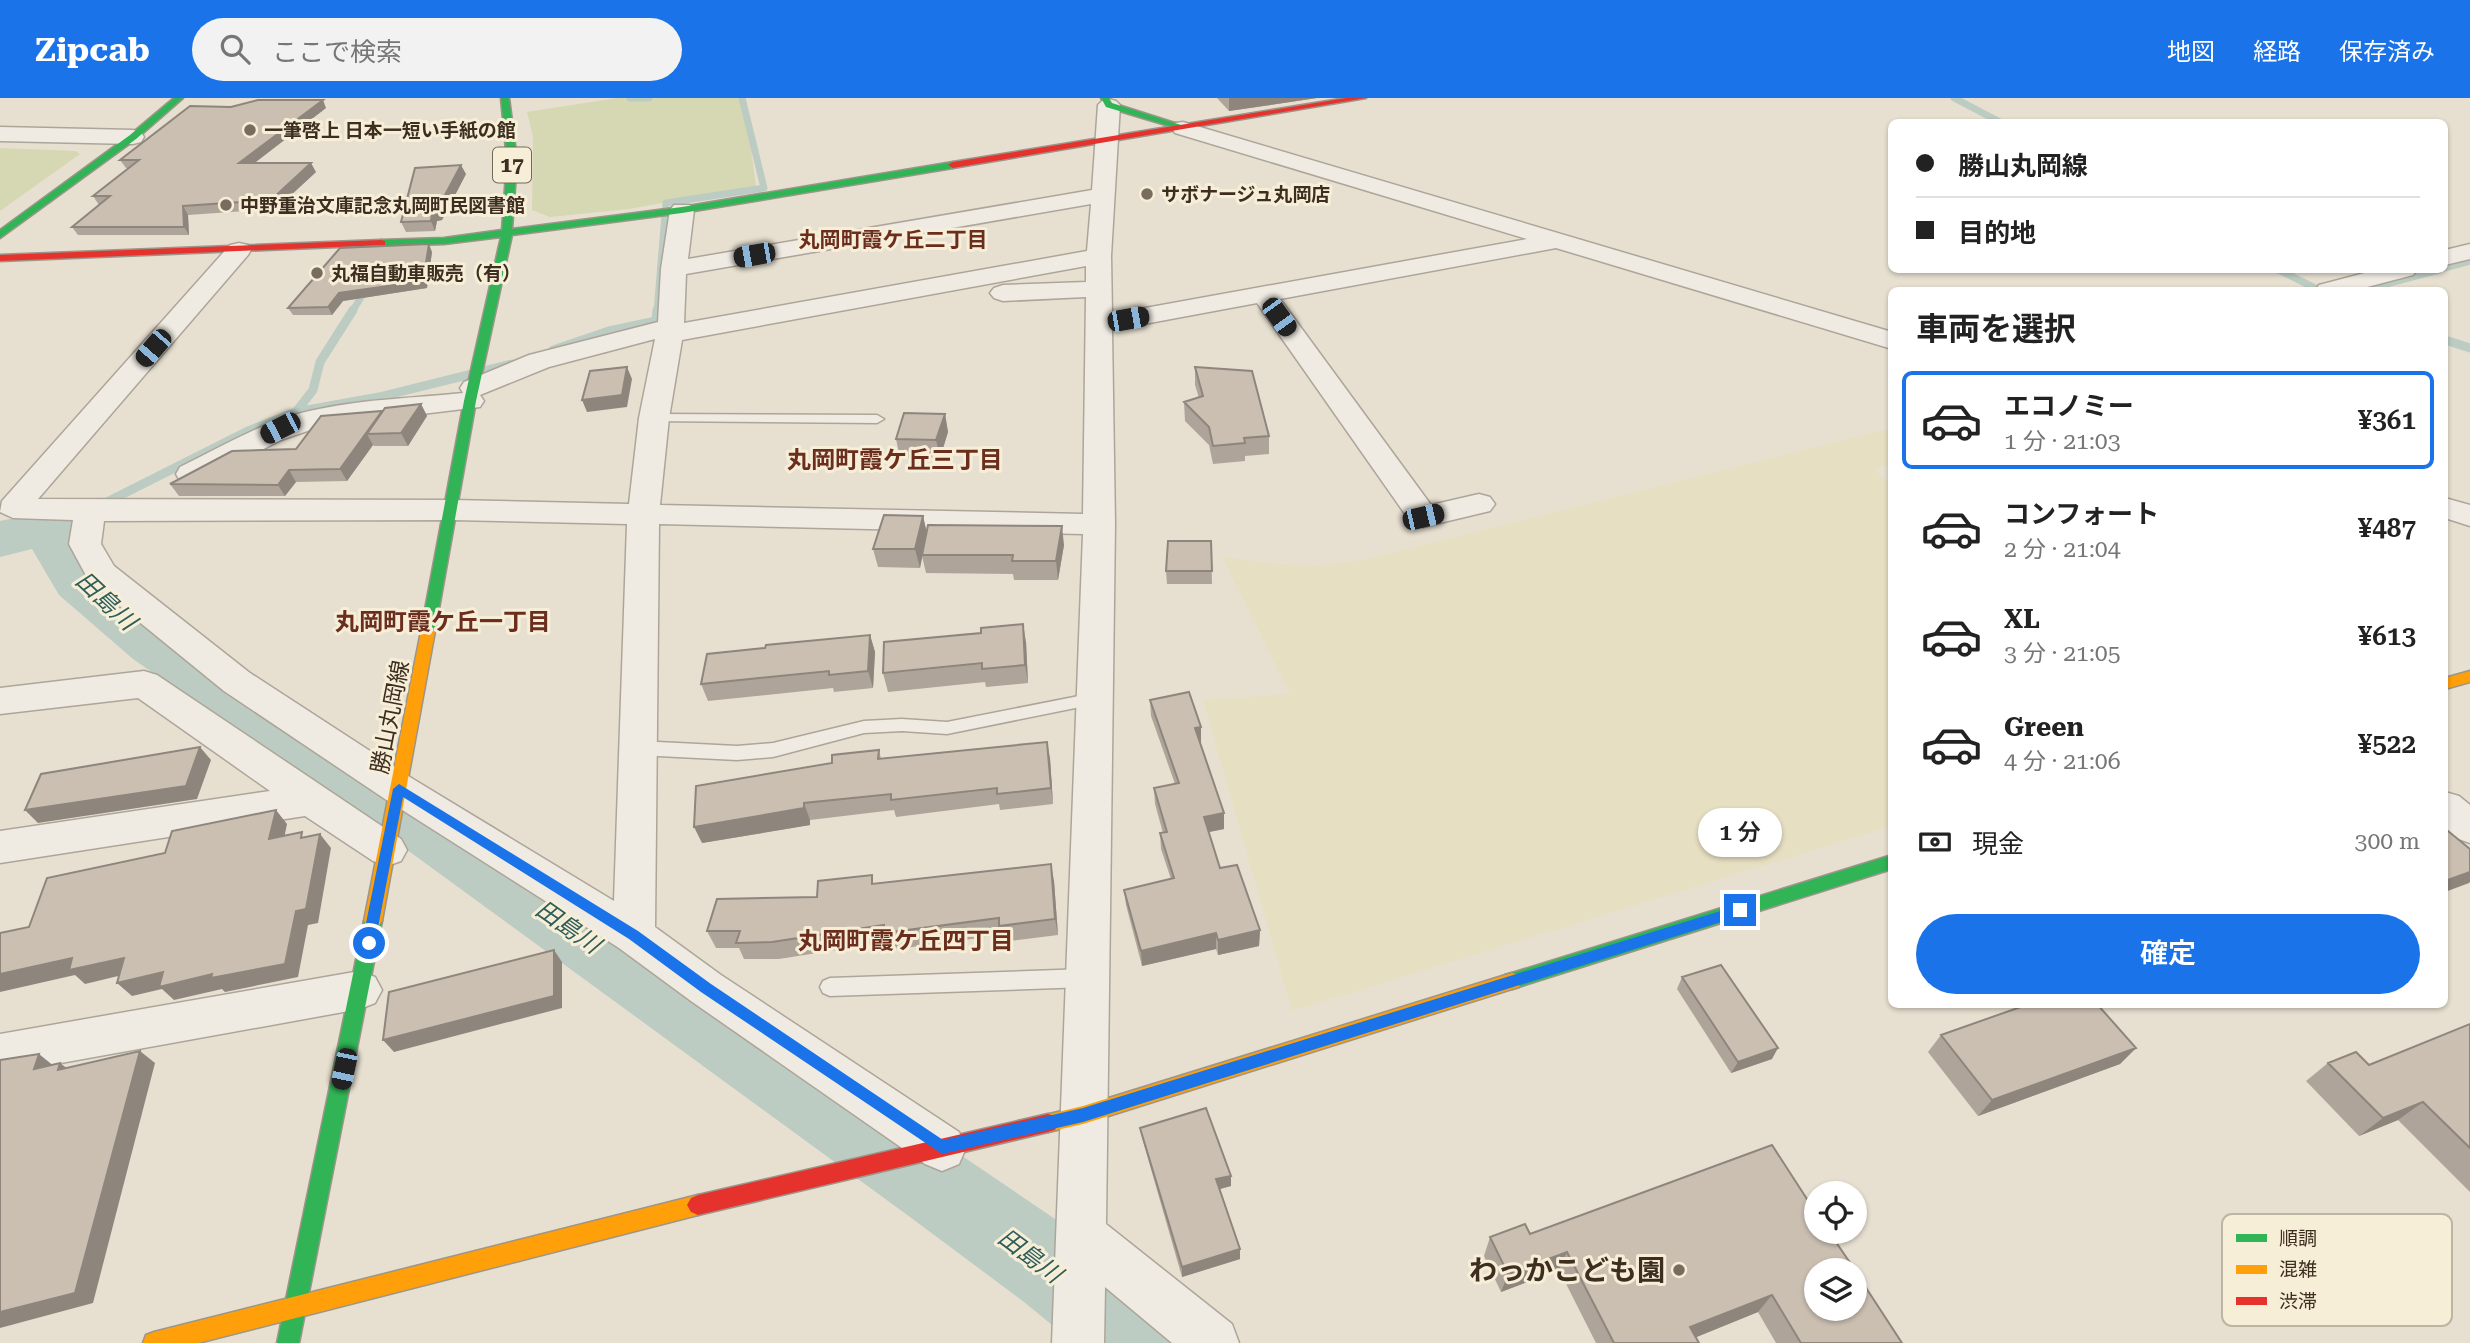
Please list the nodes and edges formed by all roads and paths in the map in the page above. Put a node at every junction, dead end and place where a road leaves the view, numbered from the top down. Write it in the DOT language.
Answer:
graph roads {
  1 [pos="178,98"];
  2 [pos="505,98"];
  3 [pos="1362,98"];
  4 [pos="1107,102"];
  5 [pos="1183,128"];
  6 [pos="0,134"];
  7 [pos="132,137"];
  8 [pos="1106,141"];
  9 [pos="1103,195"];
  10 [pos="682,209"];
  11 [pos="507,233"];
  12 [pos="0,235"];
  13 [pos="1556,241"];
  14 [pos="239,250"];
  15 [pos="2470,251"];
  16 [pos="1099,256"];
  17 [pos="2448,257"];
  18 [pos="0,258"];
  19 [pos="674,269"];
  20 [pos="2393,273"];
  21 [pos="932,286"];
  22 [pos="2339,287"];
  23 [pos="1100,289"];
  24 [pos="1263,294"];
  25 [pos="1101,324"];
  26 [pos="670,330"];
  27 [pos="1863,333"];
  28 [pos="1888,340"];
  29 [pos="1888,353"];
  30 [pos="472,394"];
  31 [pos="654,418"];
  32 [pos="877,419"];
  33 [pos="1479,504"];
  34 [pos="8,505"];
  35 [pos="2448,509"];
  36 [pos="106,510"];
  37 [pos="453,510"];
  38 [pos="643,516"];
  39 [pos="2470,516"];
  40 [pos="1099,524"];
  41 [pos="2470,676"];
  42 [pos="2448,683"];
  43 [pos="1094,699"];
  44 [pos="0,701"];
  45 [pos="638,748"];
  46 [pos="399,789"];
  47 [pos="311,800"];
  48 [pos="2448,809"];
  49 [pos="2470,827"];
  50 [pos="0,847"];
  51 [pos="387,850"];
  52 [pos="1888,863"];
  53 [pos="634,935"];
  54 [pos="1086,978"];
  55 [pos="830,987"];
  56 [pos="360,990"];
  57 [pos="0,1054"];
  58 [pos="1083,1115"];
  59 [pos="942,1147"];
  60 [pos="1083,1237"];
  61 [pos="295,1308"];
  62 [pos="153,1343"];
  63 [pos="288,1343"];
  64 [pos="1078,1343"];
  65 [pos="1213,1343"];
  1 -- 7 [label="street"];
  2 -- 11 [label="street, 勝山丸岡線 / 17"];
  3 -- 5 [label="street"];
  4 -- 5 [label="street"];
  4 -- 8 [label="street"];
  5 -- 8 [label="street"];
  5 -- 13 [label="street"];
  6 -- 7 [label="street"];
  7 -- 12 [label="street"];
  8 -- 9 [label="street"];
  8 -- 10 [label="street"];
  9 -- 16 [label="street"];
  9 -- 19 [label="street"];
  10 -- 11 [label="street"];
  10 -- 19 [label="street"];
  11 -- 14 [label="street"];
  11 -- 30 [label="street, 勝山丸岡線 / 17"];
  13 -- 24 [label="street"];
  13 -- 27 [label="street"];
  14 -- 18 [label="street"];
  14 -- 34 [label="street"];
  15 -- 17 [label="street"];
  16 -- 21 [label="street"];
  16 -- 23 [label="street"];
  19 -- 26 [label="street"];
  20 -- 22 [label="street"];
  21 -- 23 [label="street"];
  21 -- 26 [label="street"];
  23 -- 25 [label="street"];
  24 -- 25 [label="street"];
  24 -- 33 [label="street"];
  25 -- 40 [label="street"];
  26 -- 30 [label="street"];
  26 -- 31 [label="street"];
  27 -- 28 [label="street"];
  27 -- 29 [label="street"];
  30 -- 36 [label="street"];
  30 -- 37 [label="street, 勝山丸岡線 / 17"];
  31 -- 32 [label="lane"];
  31 -- 38 [label="street"];
  34 -- 36 [label="street"];
  35 -- 39 [label="street"];
  36 -- 37 [label="street"];
  36 -- 46 [label="street"];
  37 -- 38 [label="street"];
  37 -- 46 [label="street, 勝山丸岡線 / 17"];
  38 -- 40 [label="street"];
  38 -- 45 [label="street"];
  40 -- 43 [label="street"];
  41 -- 42 [label="street"];
  43 -- 45 [label="lane"];
  43 -- 54 [label="street"];
  44 -- 47 [label="street"];
  45 -- 53 [label="street"];
  46 -- 51 [label="street, 勝山丸岡線 / 17"];
  46 -- 53 [label="street"];
  47 -- 50 [label="street"];
  47 -- 51 [label="street"];
  48 -- 49 [label="street"];
  51 -- 56 [label="street, 勝山丸岡線 / 17"];
  52 -- 58 [label="street"];
  53 -- 59 [label="street"];
  54 -- 55 [label="lane"];
  54 -- 58 [label="street"];
  56 -- 57 [label="street"];
  56 -- 61 [label="street, 勝山丸岡線 / 17"];
  58 -- 59 [label="street"];
  58 -- 60 [label="street"];
  59 -- 61 [label="street"];
  60 -- 64 [label="street"];
  60 -- 65 [label="street"];
  61 -- 62 [label="street"];
  61 -- 63 [label="street, 勝山丸岡線 / 17"];
}
